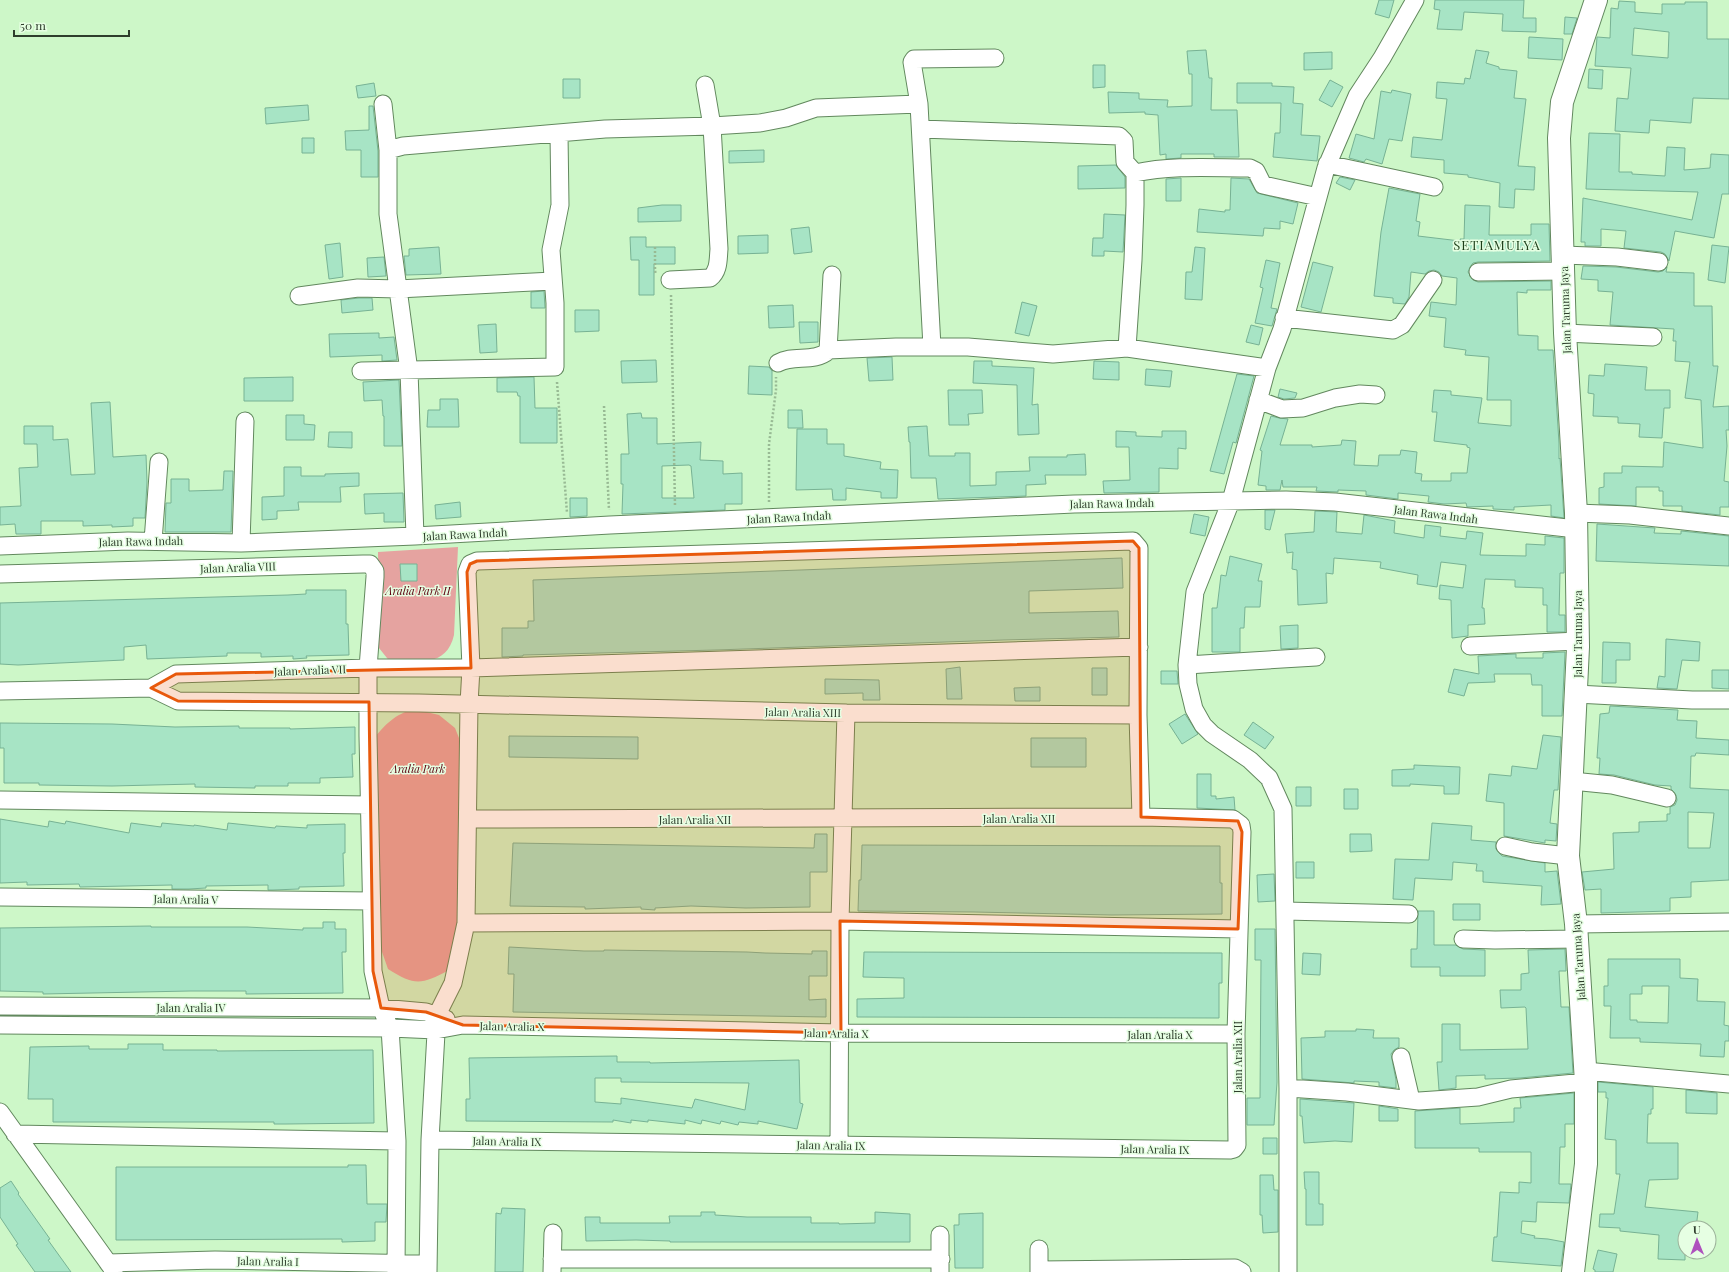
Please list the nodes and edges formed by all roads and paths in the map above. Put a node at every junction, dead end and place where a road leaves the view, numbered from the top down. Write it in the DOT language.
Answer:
graph roads {
  1 [pos="1415,0"];
  2 [pos="1596,0"];
  3 [pos="995,58"];
  4 [pos="705,85"];
  5 [pos="383,104"];
  6 [pos="919,104"];
  7 [pos="712,126"];
  8 [pos="921,129"];
  9 [pos="559,134"];
  10 [pos="388,150"];
  11 [pos="1327,164"];
  12 [pos="1135,173"];
  13 [pos="1434,187"];
  14 [pos="1318,197"];
  15 [pos="655,247"];
  16 [pos="1659,262"];
  17 [pos="1564,263"];
  18 [pos="1478,272"];
  19 [pos="832,275"];
  20 [pos="670,280"];
  21 [pos="1433,280"];
  22 [pos="553,281"];
  23 [pos="398,289"];
  24 [pos="299,296"];
  25 [pos="1284,318"];
  26 [pos="1565,333"];
  27 [pos="1653,337"];
  28 [pos="932,347"];
  29 [pos="1128,348"];
  30 [pos="828,350"];
  31 [pos="778,363"];
  32 [pos="555,367"];
  33 [pos="1267,368"];
  34 [pos="409,370"];
  35 [pos="361,371"];
  36 [pos="1376,396"];
  37 [pos="1258,400"];
  38 [pos="604,406"];
  39 [pos="245,421"];
  40 [pos="159,462"];
  41 [pos="1231,501"];
  42 [pos="768,518"];
  43 [pos="1576,521"];
  44 [pos="675,522"];
  45 [pos="610,525"];
  46 [pos="1729,526"];
  47 [pos="569,527"];
  48 [pos="415,536"];
  49 [pos="153,541"];
  50 [pos="241,543"];
  51 [pos="0,546"];
  52 [pos="0,574"];
  53 [pos="1578,641"];
  54 [pos="1470,646"];
  55 [pos="1139,647"];
  56 [pos="1316,657"];
  57 [pos="1187,665"];
  58 [pos="368,668"];
  59 [pos="472,668"];
  60 [pos="151,688"];
  61 [pos="0,691"];
  62 [pos="1576,694"];
  63 [pos="1729,700"];
  64 [pos="369,702"];
  65 [pos="468,704"];
  66 [pos="846,713"];
  67 [pos="1138,716"];
  68 [pos="1572,781"];
  69 [pos="1667,798"];
  70 [pos="0,800"];
  71 [pos="369,805"];
  72 [pos="1141,818"];
  73 [pos="468,819"];
  74 [pos="844,819"];
  75 [pos="1505,846"];
  76 [pos="1568,856"];
  77 [pos="0,896"];
  78 [pos="371,901"];
  79 [pos="1285,911"];
  80 [pos="1409,914"];
  81 [pos="840,921"];
  82 [pos="1729,922"];
  83 [pos="466,923"];
  84 [pos="1238,929"];
  85 [pos="1577,932"];
  86 [pos="1463,939"];
  87 [pos="0,1006"];
  88 [pos="381,1008"];
  89 [pos="436,1022"];
  90 [pos="0,1025"];
  91 [pos="390,1028"];
  92 [pos="841,1033"];
  93 [pos="1236,1034"];
  94 [pos="1401,1057"];
  95 [pos="1586,1076"];
  96 [pos="1729,1084"];
  97 [pos="1288,1088"];
  98 [pos="1411,1100"];
  99 [pos="0,1112"];
  100 [pos="15,1134"];
  101 [pos="430,1140"];
  102 [pos="397,1141"];
  103 [pos="839,1145"];
  104 [pos="1232,1150"];
  105 [pos="553,1233"];
  106 [pos="940,1235"];
  107 [pos="1039,1249"];
  108 [pos="215,1266"];
  109 [pos="552,1266"];
  110 [pos="940,1266"];
  111 [pos="111,1268"];
  112 [pos="396,1268"];
  113 [pos="428,1268"];
  114 [pos="1039,1271"];
  115 [pos="1242,1272"];
  116 [pos="1288,1272"];
  117 [pos="1573,1272"];
  1 -- 11 [label="street"];
  2 -- 17 [label="main road, Jalan Taruma Jaya"];
  3 -- 6 [label="street"];
  4 -- 7 [label="street"];
  5 -- 10 [label="street"];
  6 -- 7 [label="street"];
  6 -- 8 [label="street"];
  7 -- 9 [label="street"];
  7 -- 20 [label="street"];
  8 -- 12 [label="street"];
  8 -- 28 [label="street"];
  9 -- 10 [label="street"];
  9 -- 22 [label="street"];
  10 -- 23 [label="street"];
  11 -- 13 [label="street"];
  11 -- 14 [label="street"];
  12 -- 14 [label="street"];
  12 -- 29 [label="street"];
  14 -- 25 [label="street"];
  15 -- 20 [label="path"];
  16 -- 17 [label="street"];
  17 -- 18 [label="street"];
  17 -- 26 [label="main road, Jalan Taruma Jaya"];
  19 -- 30 [label="street"];
  20 -- 44 [label="path"];
  21 -- 25 [label="street"];
  22 -- 23 [label="street"];
  22 -- 32 [label="street"];
  23 -- 24 [label="street"];
  23 -- 34 [label="street"];
  25 -- 33 [label="street"];
  26 -- 27 [label="street"];
  26 -- 43 [label="main road, Jalan Taruma Jaya"];
  28 -- 29 [label="street"];
  28 -- 30 [label="street"];
  29 -- 33 [label="street"];
  30 -- 31 [label="street"];
  31 -- 42 [label="path"];
  32 -- 34 [label="street"];
  32 -- 47 [label="path"];
  33 -- 37 [label="street"];
  34 -- 35 [label="street"];
  34 -- 48 [label="street"];
  36 -- 37 [label="street"];
  37 -- 41 [label="street"];
  38 -- 45 [label="path"];
  39 -- 50 [label="street"];
  40 -- 49 [label="street"];
  41 -- 42 [label="street, Jalan Rawa Indah"];
  41 -- 43 [label="street, Jalan Rawa Indah"];
  41 -- 57 [label="street"];
  42 -- 44 [label="street, Jalan Rawa Indah"];
  43 -- 46 [label="street, Jalan Rawa Indah"];
  43 -- 53 [label="main road, Jalan Taruma Jaya"];
  44 -- 45 [label="street, Jalan Rawa Indah"];
  45 -- 47 [label="street, Jalan Rawa Indah"];
  47 -- 48 [label="street, Jalan Rawa Indah"];
  48 -- 50 [label="street, Jalan Rawa Indah"];
  49 -- 50 [label="street, Jalan Rawa Indah"];
  49 -- 51 [label="street, Jalan Rawa Indah"];
  52 -- 58 [label="street, Jalan Aralia VIII"];
  53 -- 54 [label="street"];
  53 -- 62 [label="main road, Jalan Taruma Jaya"];
  55 -- 59 [label="street, Jalan Aralia VII"];
  55 -- 59 [label="street"];
  55 -- 67 [label="street"];
  56 -- 57 [label="street"];
  57 -- 79 [label="street"];
  58 -- 59 [label="street, Jalan Aralia VII"];
  58 -- 60 [label="street, Jalan Aralia VII"];
  58 -- 64 [label="street"];
  59 -- 65 [label="street"];
  60 -- 61 [label="street, Jalan Aralia VII"];
  60 -- 64 [label="street, Jalan Aralia VII"];
  62 -- 63 [label="street"];
  62 -- 68 [label="main road, Jalan Taruma Jaya"];
  64 -- 65 [label="street, Jalan Aralia XIII"];
  64 -- 71 [label="street"];
  65 -- 66 [label="street, Jalan Aralia XIII"];
  65 -- 73 [label="street"];
  66 -- 67 [label="street, Jalan Aralia XIII"];
  66 -- 74 [label="street"];
  67 -- 72 [label="street"];
  68 -- 69 [label="street"];
  68 -- 76 [label="main road, Jalan Taruma Jaya"];
  70 -- 71 [label="street"];
  71 -- 78 [label="street"];
  72 -- 74 [label="street, Jalan Aralia XII"];
  72 -- 84 [label="street, Jalan Aralia XII"];
  73 -- 74 [label="street, Jalan Aralia XII"];
  73 -- 83 [label="street"];
  74 -- 81 [label="street"];
  75 -- 76 [label="street"];
  76 -- 85 [label="main road, Jalan Taruma Jaya"];
  77 -- 78 [label="street, Jalan Aralia V"];
  78 -- 88 [label="street"];
  79 -- 80 [label="street"];
  79 -- 97 [label="street"];
  81 -- 83 [label="street"];
  81 -- 84 [label="street"];
  81 -- 92 [label="street"];
  82 -- 85 [label="street"];
  83 -- 89 [label="street"];
  84 -- 93 [label="street, Jalan Aralia XII"];
  85 -- 86 [label="street"];
  85 -- 95 [label="main road, Jalan Taruma Jaya"];
  87 -- 88 [label="street, Jalan Aralia IV"];
  88 -- 89 [label="street, Jalan Aralia IV"];
  88 -- 91 [label="street"];
  89 -- 91 [label="street"];
  89 -- 92 [label="street, Jalan Aralia X"];
  89 -- 101 [label="street"];
  90 -- 91 [label="street"];
  91 -- 102 [label="street"];
  92 -- 93 [label="street, Jalan Aralia X"];
  92 -- 103 [label="street"];
  93 -- 104 [label="street, Jalan Aralia XII"];
  94 -- 98 [label="street"];
  95 -- 96 [label="street"];
  95 -- 98 [label="street"];
  95 -- 117 [label="main road, Jalan Taruma Jaya"];
  97 -- 98 [label="street"];
  97 -- 116 [label="street"];
  99 -- 100 [label="street"];
  100 -- 102 [label="street"];
  100 -- 111 [label="street"];
  101 -- 103 [label="street, Jalan Aralia IX"];
  101 -- 113 [label="street"];
  102 -- 112 [label="street"];
  103 -- 104 [label="street, Jalan Aralia IX"];
  105 -- 109 [label="street"];
  106 -- 110 [label="street"];
  107 -- 114 [label="street"];
  108 -- 111 [label="street, Jalan Aralia I"];
  108 -- 112 [label="street, Jalan Aralia I"];
  109 -- 110 [label="street"];
  112 -- 113 [label="street, Jalan Aralia I"];
  114 -- 115 [label="street"];
}
